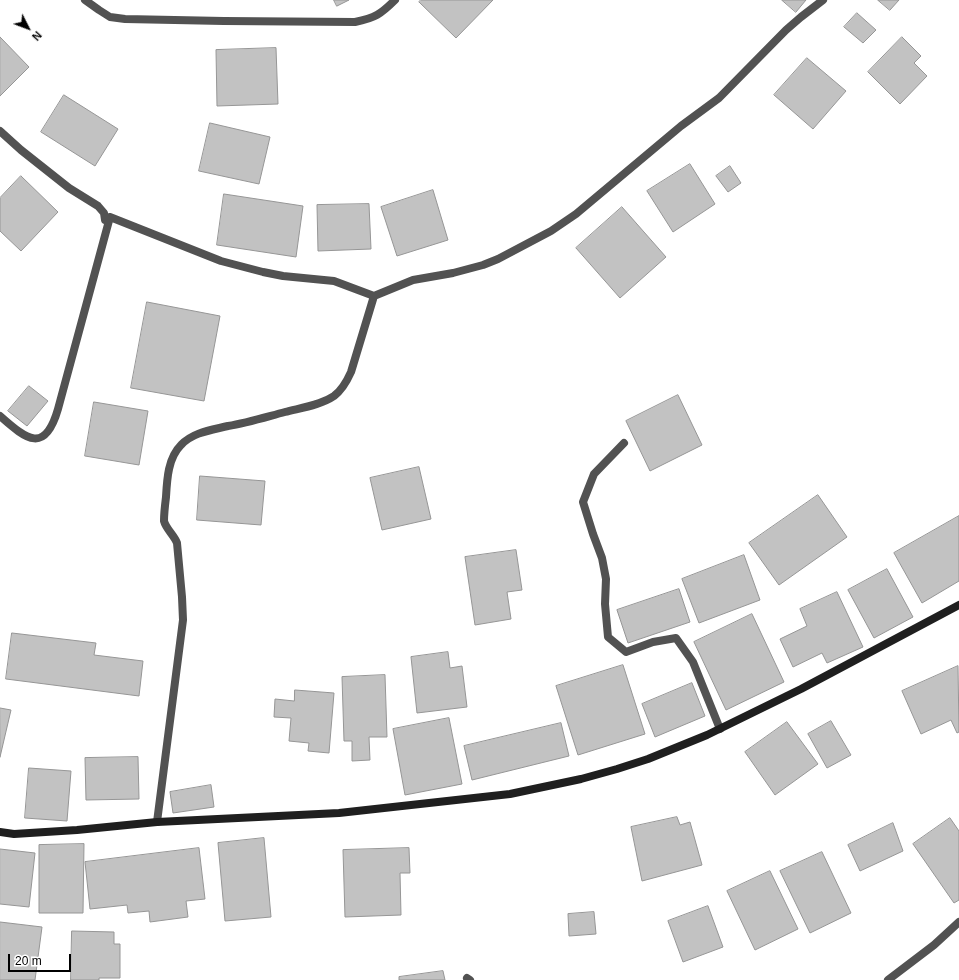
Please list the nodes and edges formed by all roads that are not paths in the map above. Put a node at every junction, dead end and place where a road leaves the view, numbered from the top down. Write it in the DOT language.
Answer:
graph roads {
  1 [pos="85,0"];
  2 [pos="395,0"];
  3 [pos="823,0"];
  4 [pos="0,132"];
  5 [pos="110,218"];
  6 [pos="374,296"];
  7 [pos="0,416"];
  8 [pos="624,443"];
  9 [pos="959,605"];
  10 [pos="720,729"];
  11 [pos="157,822"];
  12 [pos="0,832"];
  13 [pos="959,922"];
  14 [pos="888,980"];
  1 -- 2 [label="street"];
  3 -- 6 [label="street"];
  4 -- 5 [label="street"];
  5 -- 6 [label="street"];
  5 -- 7 [label="street"];
  6 -- 11 [label="street"];
  8 -- 10 [label="street"];
  9 -- 10 [label="street"];
  10 -- 11 [label="street"];
  11 -- 12 [label="street"];
  13 -- 14 [label="street"];
}
